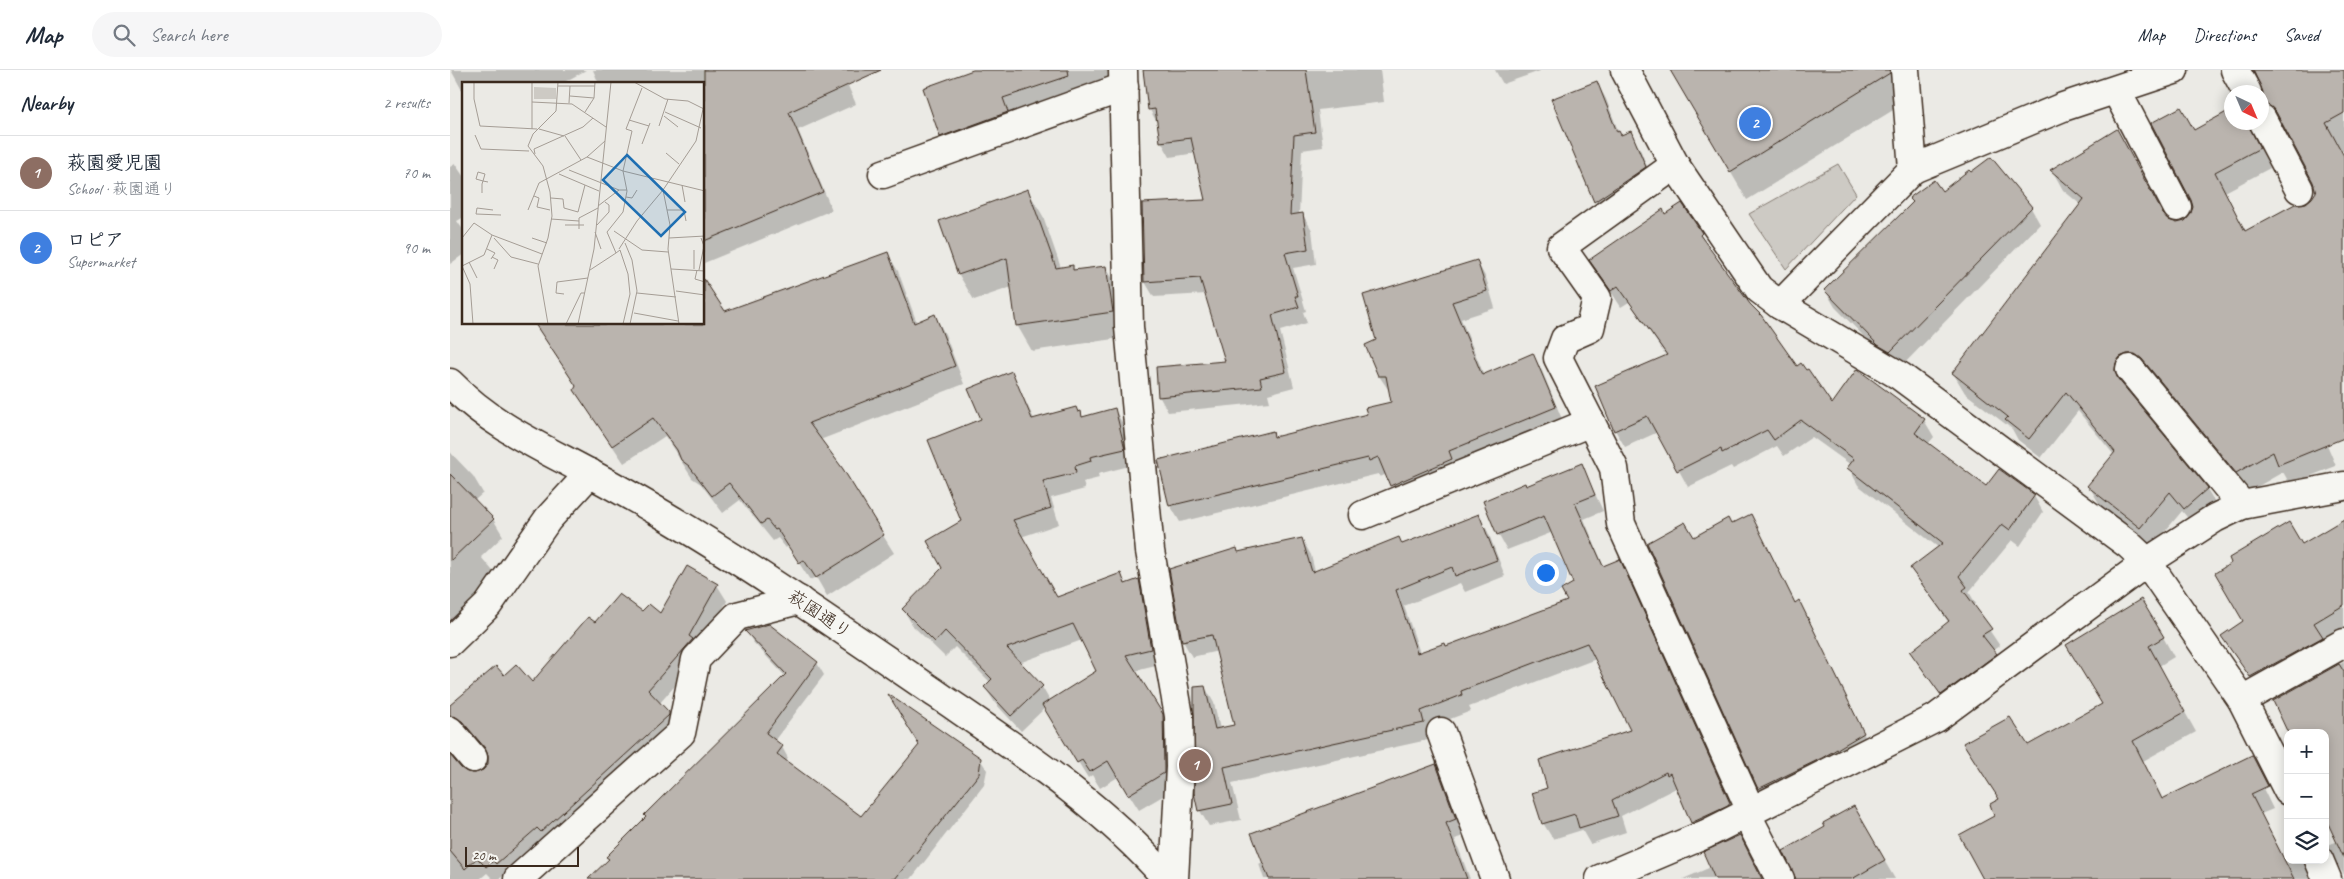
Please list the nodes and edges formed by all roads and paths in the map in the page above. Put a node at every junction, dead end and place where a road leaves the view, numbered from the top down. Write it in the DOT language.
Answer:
graph roads {
  1 [pos="1625,70"];
  2 [pos="1905,70"];
  3 [pos="2174,70"];
  4 [pos="2234,70"];
  5 [pos="1124,78"];
  6 [pos="2243,85"];
  7 [pos="2116,90"];
  8 [pos="2268,130"];
  9 [pos="1675,165"];
  10 [pos="1913,169"];
  11 [pos="883,174"];
  12 [pos="2299,189"];
  13 [pos="2177,207"];
  14 [pos="1780,305"];
  15 [pos="2130,369"];
  16 [pos="451,385"];
  17 [pos="1591,422"];
  18 [pos="590,473"];
  19 [pos="2344,486"];
  20 [pos="2242,505"];
  21 [pos="1363,515"];
  22 [pos="2147,562"];
  23 [pos="799,600"];
  24 [pos="450,642"];
  25 [pos="2344,643"];
  26 [pos="2242,700"];
  27 [pos="450,731"];
  28 [pos="1441,732"];
  29 [pos="474,758"];
  30 [pos="2284,783"];
  31 [pos="1749,812"];
  32 [pos="2321,864"];
  33 [pos="518,879"];
  34 [pos="1167,879"];
  35 [pos="1174,879"];
  36 [pos="1495,879"];
  37 [pos="1600,879"];
  38 [pos="1780,879"];
  39 [pos="2327,879"];
  1 -- 9 [label="street"];
  2 -- 10 [label="street"];
  3 -- 7 [label="street"];
  4 -- 6 [label="street"];
  5 -- 11 [label="street"];
  5 -- 35 [label="street"];
  7 -- 10 [label="street"];
  7 -- 13 [label="street"];
  8 -- 12 [label="street"];
  9 -- 14 [label="street"];
  9 -- 17 [label="street"];
  10 -- 14 [label="street"];
  14 -- 22 [label="street"];
  15 -- 20 [label="street"];
  16 -- 18 [label="street, 萩園通り"];
  17 -- 21 [label="street"];
  17 -- 31 [label="street"];
  18 -- 23 [label="street, 萩園通り"];
  18 -- 24 [label="street"];
  19 -- 20 [label="street"];
  20 -- 22 [label="street"];
  22 -- 26 [label="street"];
  22 -- 31 [label="street"];
  23 -- 33 [label="street"];
  23 -- 34 [label="street, 萩園通り"];
  25 -- 26 [label="street"];
  26 -- 30 [label="street"];
  27 -- 29 [label="street"];
  28 -- 36 [label="street"];
  31 -- 37 [label="street"];
  31 -- 38 [label="street"];
  32 -- 39 [label="street"];
}
